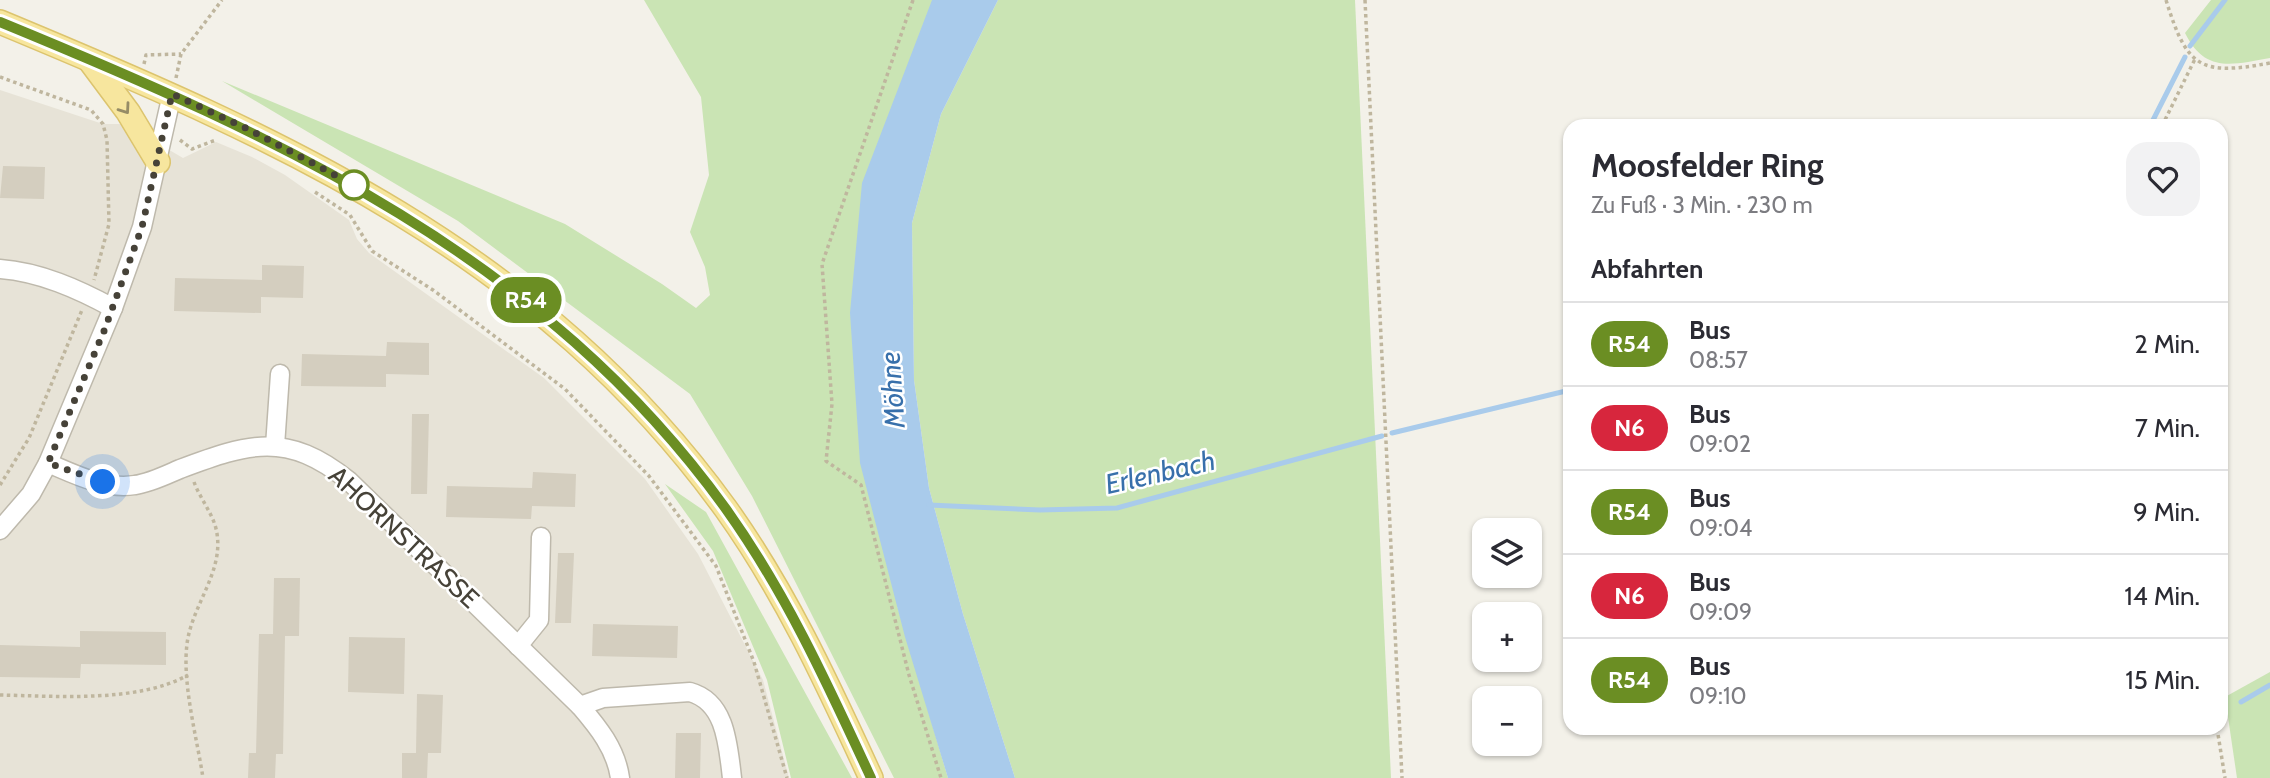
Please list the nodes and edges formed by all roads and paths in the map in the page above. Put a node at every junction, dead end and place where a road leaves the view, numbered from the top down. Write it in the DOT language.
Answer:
graph roads {
  1 [pos="222,0"];
  2 [pos="913,0"];
  3 [pos="1365,0"];
  4 [pos="2166,0"];
  5 [pos="0,22"];
  6 [pos="88,59"];
  7 [pos="2195,60"];
  8 [pos="2270,63"];
  9 [pos="0,78"];
  10 [pos="141,81"];
  11 [pos="172,94"];
  12 [pos="2166,119"];
  13 [pos="103,124"];
  14 [pos="223,142"];
  15 [pos="192,149"];
  16 [pos="158,162"];
  17 [pos="308,187"];
  18 [pos="0,269"];
  19 [pos="113,308"];
  20 [pos="280,374"];
  21 [pos="275,446"];
  22 [pos="48,463"];
  23 [pos="188,467"];
  24 [pos="0,530"];
  25 [pos="541,537"];
  26 [pos="518,646"];
  27 [pos="188,675"];
  28 [pos="0,695"];
  29 [pos="580,706"];
  30 [pos="2218,735"];
  31 [pos="203,778"];
  32 [pos="620,778"];
  33 [pos="732,778"];
  34 [pos="787,778"];
  35 [pos="870,778"];
  36 [pos="941,778"];
  37 [pos="1402,778"];
  38 [pos="2225,778"];
  1 -- 10 [label="path"];
  2 -- 36 [label="path"];
  3 -- 37 [label="path"];
  4 -- 7 [label="path"];
  5 -- 6 [label="main road"];
  6 -- 10 [label="main road"];
  6 -- 16 [label="main road, one-way"];
  7 -- 8 [label="path"];
  7 -- 12 [label="path"];
  9 -- 13 [label="path"];
  10 -- 11 [label="main road"];
  11 -- 16 [label="street"];
  11 -- 35 [label="main road"];
  14 -- 15 [label="path"];
  16 -- 19 [label="street"];
  17 -- 34 [label="path"];
  18 -- 19 [label="street"];
  19 -- 22 [label="street"];
  20 -- 21 [label="street"];
  21 -- 23 [label="street, AHORNSTRASSE"];
  21 -- 26 [label="street, AHORNSTRASSE"];
  22 -- 23 [label="street, AHORNSTRASSE"];
  22 -- 24 [label="street"];
  23 -- 27 [label="path"];
  25 -- 26 [label="street"];
  26 -- 29 [label="street, AHORNSTRASSE"];
  27 -- 28 [label="path"];
  27 -- 31 [label="path"];
  29 -- 32 [label="street, AHORNSTRASSE"];
  29 -- 33 [label="street"];
  30 -- 38 [label="path"];
}
